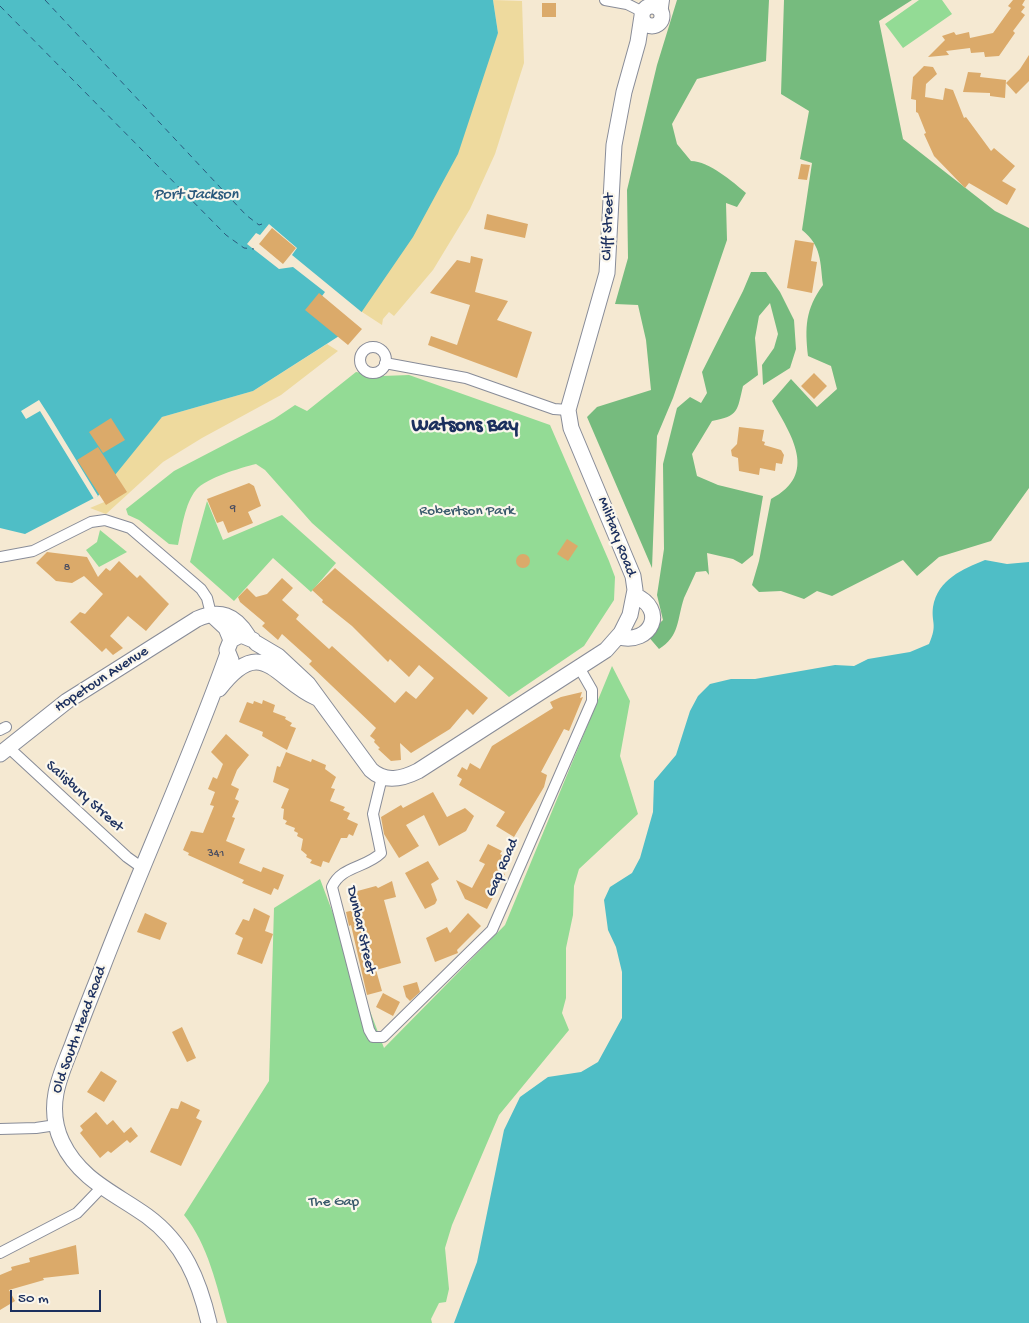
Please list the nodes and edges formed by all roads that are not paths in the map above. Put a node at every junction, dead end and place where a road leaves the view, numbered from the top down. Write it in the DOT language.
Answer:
graph roads {
  1 [pos="605,0"];
  2 [pos="654,10"];
  3 [pos="385,363"];
  4 [pos="568,410"];
  5 [pos="0,557"];
  6 [pos="640,599"];
  7 [pos="211,614"];
  8 [pos="618,637"];
  9 [pos="252,640"];
  10 [pos="229,646"];
  11 [pos="246,666"];
  12 [pos="580,669"];
  13 [pos="214,696"];
  14 [pos="317,698"];
  15 [pos="4,751"];
  16 [pos="382,777"];
  17 [pos="141,867"];
  18 [pos="373,1037"];
  19 [pos="56,1125"];
  20 [pos="0,1129"];
  21 [pos="102,1188"];
  22 [pos="0,1253"];
  23 [pos="209,1323"];
  1 -- 2 [label="street"];
  2 -- 4 [label="street, Cliff Street"];
  3 -- 4 [label="street"];
  4 -- 6 [label="street, Military Road"];
  5 -- 7 [label="street"];
  6 -- 8 [label="street, Military Road"];
  6 -- 8 [label="street"];
  7 -- 9 [label="street"];
  7 -- 10 [label="street"];
  7 -- 15 [label="street, Hopetoun Avenue"];
  8 -- 12 [label="street, Military Road"];
  9 -- 10 [label="street"];
  9 -- 11 [label="street"];
  9 -- 14 [label="street"];
  10 -- 11 [label="street"];
  10 -- 13 [label="street, Old South Head Road"];
  11 -- 13 [label="street, Old South Head Road"];
  11 -- 14 [label="street"];
  12 -- 16 [label="street, Military Road"];
  12 -- 18 [label="street, Gap Road"];
  13 -- 17 [label="street, Old South Head Road"];
  14 -- 16 [label="street"];
  15 -- 17 [label="street, Salisbury Street"];
  16 -- 18 [label="street, Dunbar Street"];
  17 -- 19 [label="street, Old South Head Road"];
  19 -- 20 [label="street"];
  19 -- 21 [label="street, Old South Head Road"];
  21 -- 22 [label="street"];
  21 -- 23 [label="street, Old South Head Road"];
}
